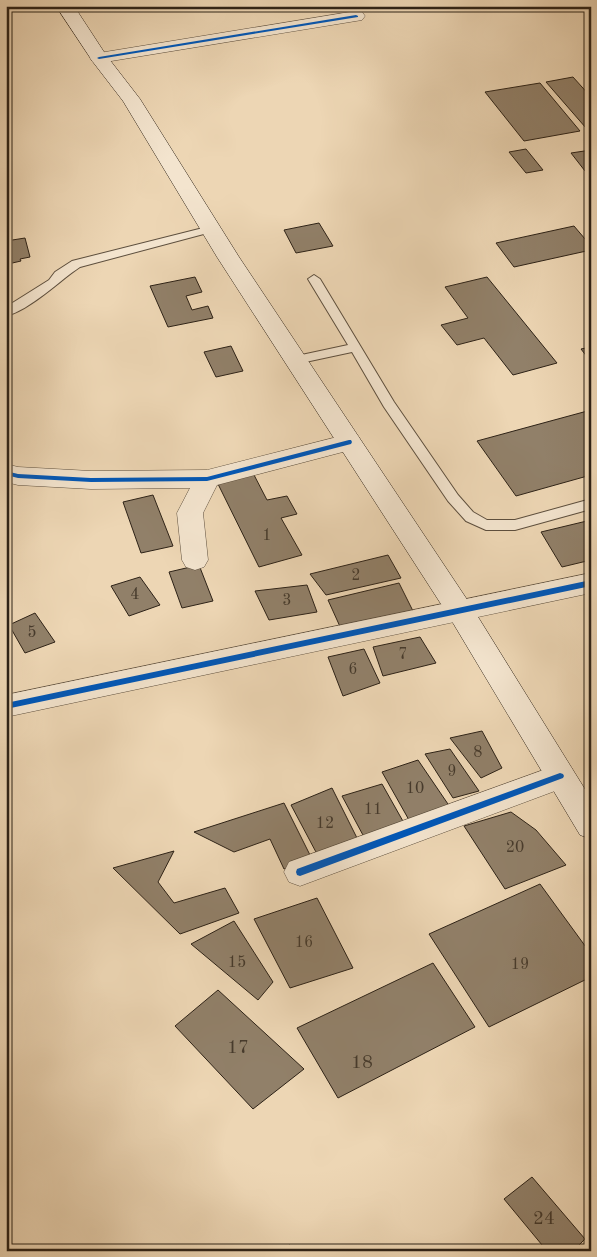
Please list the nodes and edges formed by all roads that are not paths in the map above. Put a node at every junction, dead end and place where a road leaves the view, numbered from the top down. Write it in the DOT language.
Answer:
graph roads {
  1 [pos="65,6"];
  2 [pos="356,16"];
  3 [pos="99,58"];
  4 [pos="211,230"];
  5 [pos="314,279"];
  6 [pos="6,312"];
  7 [pos="356,348"];
  8 [pos="296,360"];
  9 [pos="348,442"];
  10 [pos="6,473"];
  11 [pos="207,479"];
  12 [pos="591,504"];
  13 [pos="195,560"];
  14 [pos="591,583"];
  15 [pos="460,611"];
  16 [pos="6,706"];
  17 [pos="560,776"];
  18 [pos="591,826"];
  19 [pos="300,872"];
  1 -- 3 [label="street"];
  2 -- 3 [label="street"];
  3 -- 4 [label="street"];
  4 -- 6 [label="lane"];
  4 -- 8 [label="street"];
  5 -- 7 [label="lane"];
  7 -- 8 [label="lane"];
  7 -- 12 [label="lane"];
  8 -- 9 [label="street"];
  9 -- 11 [label="street"];
  9 -- 15 [label="street"];
  10 -- 11 [label="street"];
  11 -- 13 [label="street"];
  14 -- 15 [label="street"];
  15 -- 16 [label="street"];
  15 -- 17 [label="street"];
  17 -- 18 [label="street"];
  17 -- 19 [label="street"];
}
